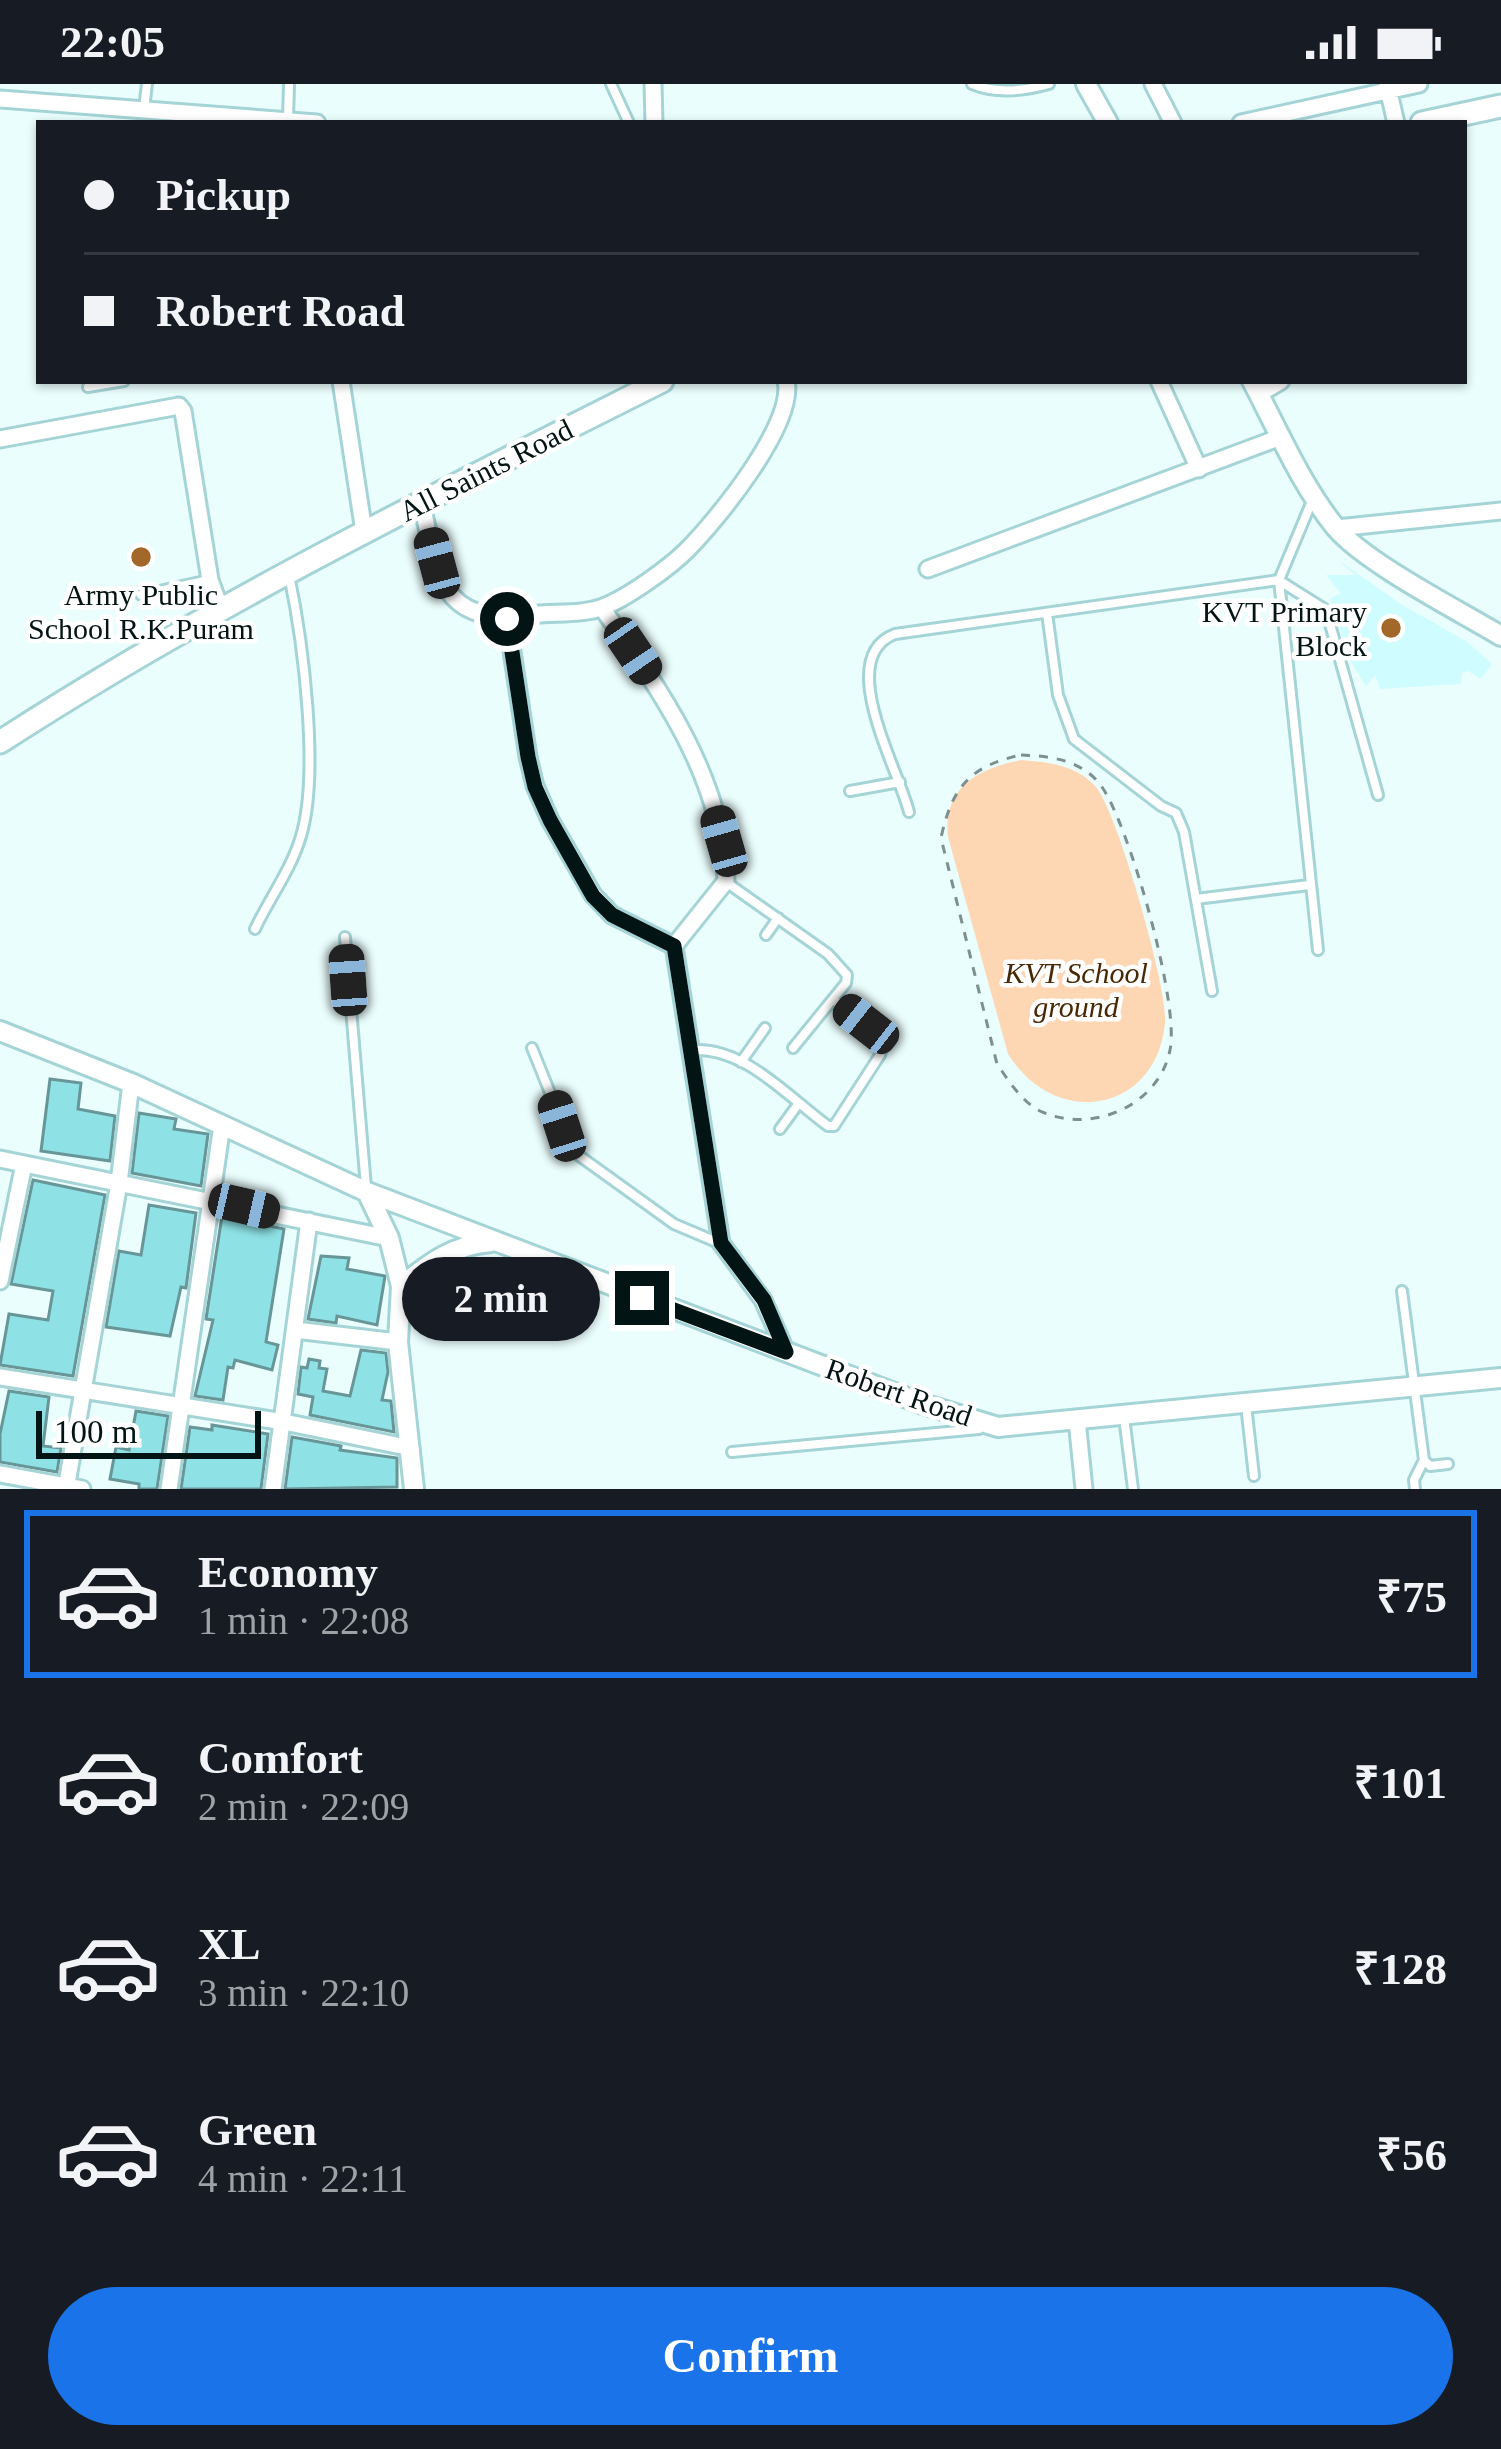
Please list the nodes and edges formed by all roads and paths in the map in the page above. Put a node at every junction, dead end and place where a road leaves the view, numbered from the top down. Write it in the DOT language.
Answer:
graph roads {
  1 [pos="147,84"];
  2 [pos="289,84"];
  3 [pos="611,84"];
  4 [pos="653,84"];
  5 [pos="972,84"];
  6 [pos="1048,84"];
  7 [pos="1086,84"];
  8 [pos="1153,84"];
  9 [pos="1419,84"];
  10 [pos="1388,87"];
  11 [pos="0,99"];
  12 [pos="1501,106"];
  13 [pos="144,110"];
  14 [pos="275,120"];
  15 [pos="288,120"];
  16 [pos="628,120"];
  17 [pos="654,120"];
  18 [pos="1106,120"];
  19 [pos="1171,120"];
  20 [pos="1253,120"];
  21 [pos="1395,120"];
  22 [pos="1437,120"];
  23 [pos="106,384"];
  24 [pos="341,384"];
  25 [pos="786,384"];
  26 [pos="1161,384"];
  27 [pos="88,387"];
  28 [pos="1255,388"];
  29 [pos="623,390"];
  30 [pos="1281,437"];
  31 [pos="0,439"];
  32 [pos="1198,469"];
  33 [pos="1314,495"];
  34 [pos="421,502"];
  35 [pos="1501,511"];
  36 [pos="1336,528"];
  37 [pos="364,532"];
  38 [pos="928,569"];
  39 [pos="288,574"];
  40 [pos="210,580"];
  41 [pos="1279,580"];
  42 [pos="141,595"];
  43 [pos="602,608"];
  44 [pos="221,610"];
  45 [pos="1046,613"];
  46 [pos="507,619"];
  47 [pos="1501,637"];
  48 [pos="0,742"];
  49 [pos="900,782"];
  50 [pos="850,791"];
  51 [pos="1378,795"];
  52 [pos="909,812"];
  53 [pos="1126,840"];
  54 [pos="726,881"];
  55 [pos="1309,885"];
  56 [pos="1196,899"];
  57 [pos="778,918"];
  58 [pos="254,929"];
  59 [pos="766,935"];
  60 [pos="345,937"];
  61 [pos="674,946"];
  62 [pos="1318,950"];
  63 [pos="1212,992"];
  64 [pos="833,999"];
  65 [pos="765,1028"];
  66 [pos="0,1030"];
  67 [pos="532,1048"];
  68 [pos="794,1048"];
  69 [pos="692,1050"];
  70 [pos="741,1062"];
  71 [pos="131,1083"];
  72 [pos="799,1103"];
  73 [pos="222,1125"];
  74 [pos="780,1129"];
  75 [pos="0,1159"];
  76 [pos="24,1164"];
  77 [pos="119,1183"];
  78 [pos="367,1192"];
  79 [pos="211,1199"];
  80 [pos="308,1221"];
  81 [pos="389,1238"];
  82 [pos="500,1242"];
  83 [pos="721,1243"];
  84 [pos="0,1281"];
  85 [pos="401,1286"];
  86 [pos="1402,1292"];
  87 [pos="295,1330"];
  88 [pos="398,1342"];
  89 [pos="786,1352"];
  90 [pos="0,1378"];
  91 [pos="1501,1378"];
  92 [pos="85,1388"];
  93 [pos="1414,1388"];
  94 [pos="179,1404"];
  95 [pos="1246,1404"];
  96 [pos="1124,1415"];
  97 [pos="1077,1420"];
  98 [pos="284,1422"];
  99 [pos="998,1427"];
  100 [pos="411,1448"];
  101 [pos="732,1452"];
  102 [pos="1424,1460"];
  103 [pos="1448,1464"];
  104 [pos="0,1474"];
  105 [pos="1254,1476"];
  106 [pos="72,1488"];
  107 [pos="169,1489"];
  108 [pos="273,1489"];
  109 [pos="414,1489"];
  110 [pos="1084,1489"];
  111 [pos="1133,1489"];
  112 [pos="1415,1489"];
  1 -- 13 [label="lane"];
  2 -- 15 [label="lane"];
  3 -- 16 [label="lane"];
  4 -- 17 [label="street"];
  5 -- 6 [label="lane"];
  7 -- 18 [label="street"];
  8 -- 19 [label="street"];
  9 -- 10 [label="street"];
  10 -- 20 [label="street"];
  10 -- 21 [label="street"];
  11 -- 13 [label="street"];
  12 -- 22 [label="main road"];
  13 -- 14 [label="street"];
  23 -- 27 [label="lane"];
  24 -- 37 [label="street"];
  25 -- 43 [label="street"];
  26 -- 32 [label="street"];
  28 -- 30 [label="street"];
  29 -- 34 [label="main road, All Saints Road"];
  30 -- 32 [label="street"];
  30 -- 33 [label="street"];
  31 -- 40 [label="street"];
  32 -- 38 [label="street"];
  33 -- 36 [label="street"];
  33 -- 41 [label="lane"];
  34 -- 37 [label="main road, All Saints Road"];
  34 -- 46 [label="street"];
  35 -- 36 [label="street"];
  36 -- 47 [label="street"];
  37 -- 39 [label="main road, All Saints Road"];
  39 -- 44 [label="main road, All Saints Road"];
  39 -- 58 [label="lane"];
  40 -- 42 [label="lane"];
  40 -- 44 [label="street"];
  41 -- 45 [label="lane"];
  41 -- 51 [label="lane"];
  41 -- 55 [label="lane"];
  43 -- 46 [label="street"];
  43 -- 54 [label="street"];
  44 -- 48 [label="main road, All Saints Road"];
  45 -- 49 [label="lane"];
  45 -- 56 [label="lane"];
  46 -- 61 [label="street"];
  49 -- 50 [label="lane"];
  49 -- 52 [label="lane"];
  53 -- 53 [label="path"];
  54 -- 57 [label="lane"];
  54 -- 61 [label="street"];
  55 -- 56 [label="lane"];
  55 -- 62 [label="lane"];
  56 -- 63 [label="lane"];
  57 -- 59 [label="lane"];
  57 -- 64 [label="lane"];
  60 -- 78 [label="lane"];
  61 -- 69 [label="street"];
  64 -- 68 [label="lane"];
  64 -- 72 [label="lane"];
  65 -- 70 [label="lane"];
  66 -- 71 [label="street, Robert Road"];
  67 -- 83 [label="lane"];
  69 -- 70 [label="lane"];
  69 -- 83 [label="street"];
  70 -- 72 [label="lane"];
  71 -- 73 [label="street, Robert Road"];
  71 -- 77 [label="street"];
  72 -- 74 [label="lane"];
  73 -- 78 [label="street, Robert Road"];
  73 -- 79 [label="street"];
  75 -- 76 [label="street"];
  76 -- 77 [label="street"];
  76 -- 84 [label="street"];
  77 -- 79 [label="street"];
  77 -- 92 [label="street"];
  78 -- 81 [label="street"];
  78 -- 82 [label="street, Robert Road"];
  79 -- 80 [label="street"];
  79 -- 94 [label="street"];
  80 -- 81 [label="street"];
  80 -- 87 [label="street"];
  81 -- 85 [label="street"];
  82 -- 85 [label="street"];
  82 -- 89 [label="street, Robert Road"];
  83 -- 89 [label="street"];
  85 -- 88 [label="street"];
  86 -- 93 [label="lane"];
  87 -- 88 [label="street"];
  87 -- 98 [label="street"];
  88 -- 100 [label="street"];
  89 -- 99 [label="street, Robert Road"];
  90 -- 92 [label="street"];
  91 -- 93 [label="street, Robert Road"];
  92 -- 94 [label="street"];
  92 -- 106 [label="street"];
  93 -- 95 [label="street, Robert Road"];
  93 -- 102 [label="lane"];
  94 -- 98 [label="street"];
  94 -- 107 [label="street"];
  95 -- 96 [label="street, Robert Road"];
  95 -- 105 [label="lane"];
  96 -- 97 [label="street, Robert Road"];
  96 -- 111 [label="lane"];
  97 -- 99 [label="street, Robert Road"];
  97 -- 110 [label="street"];
  98 -- 100 [label="street"];
  98 -- 108 [label="street"];
  99 -- 101 [label="lane"];
  100 -- 109 [label="street"];
  102 -- 103 [label="lane"];
  102 -- 112 [label="lane"];
  104 -- 106 [label="street"];
}
